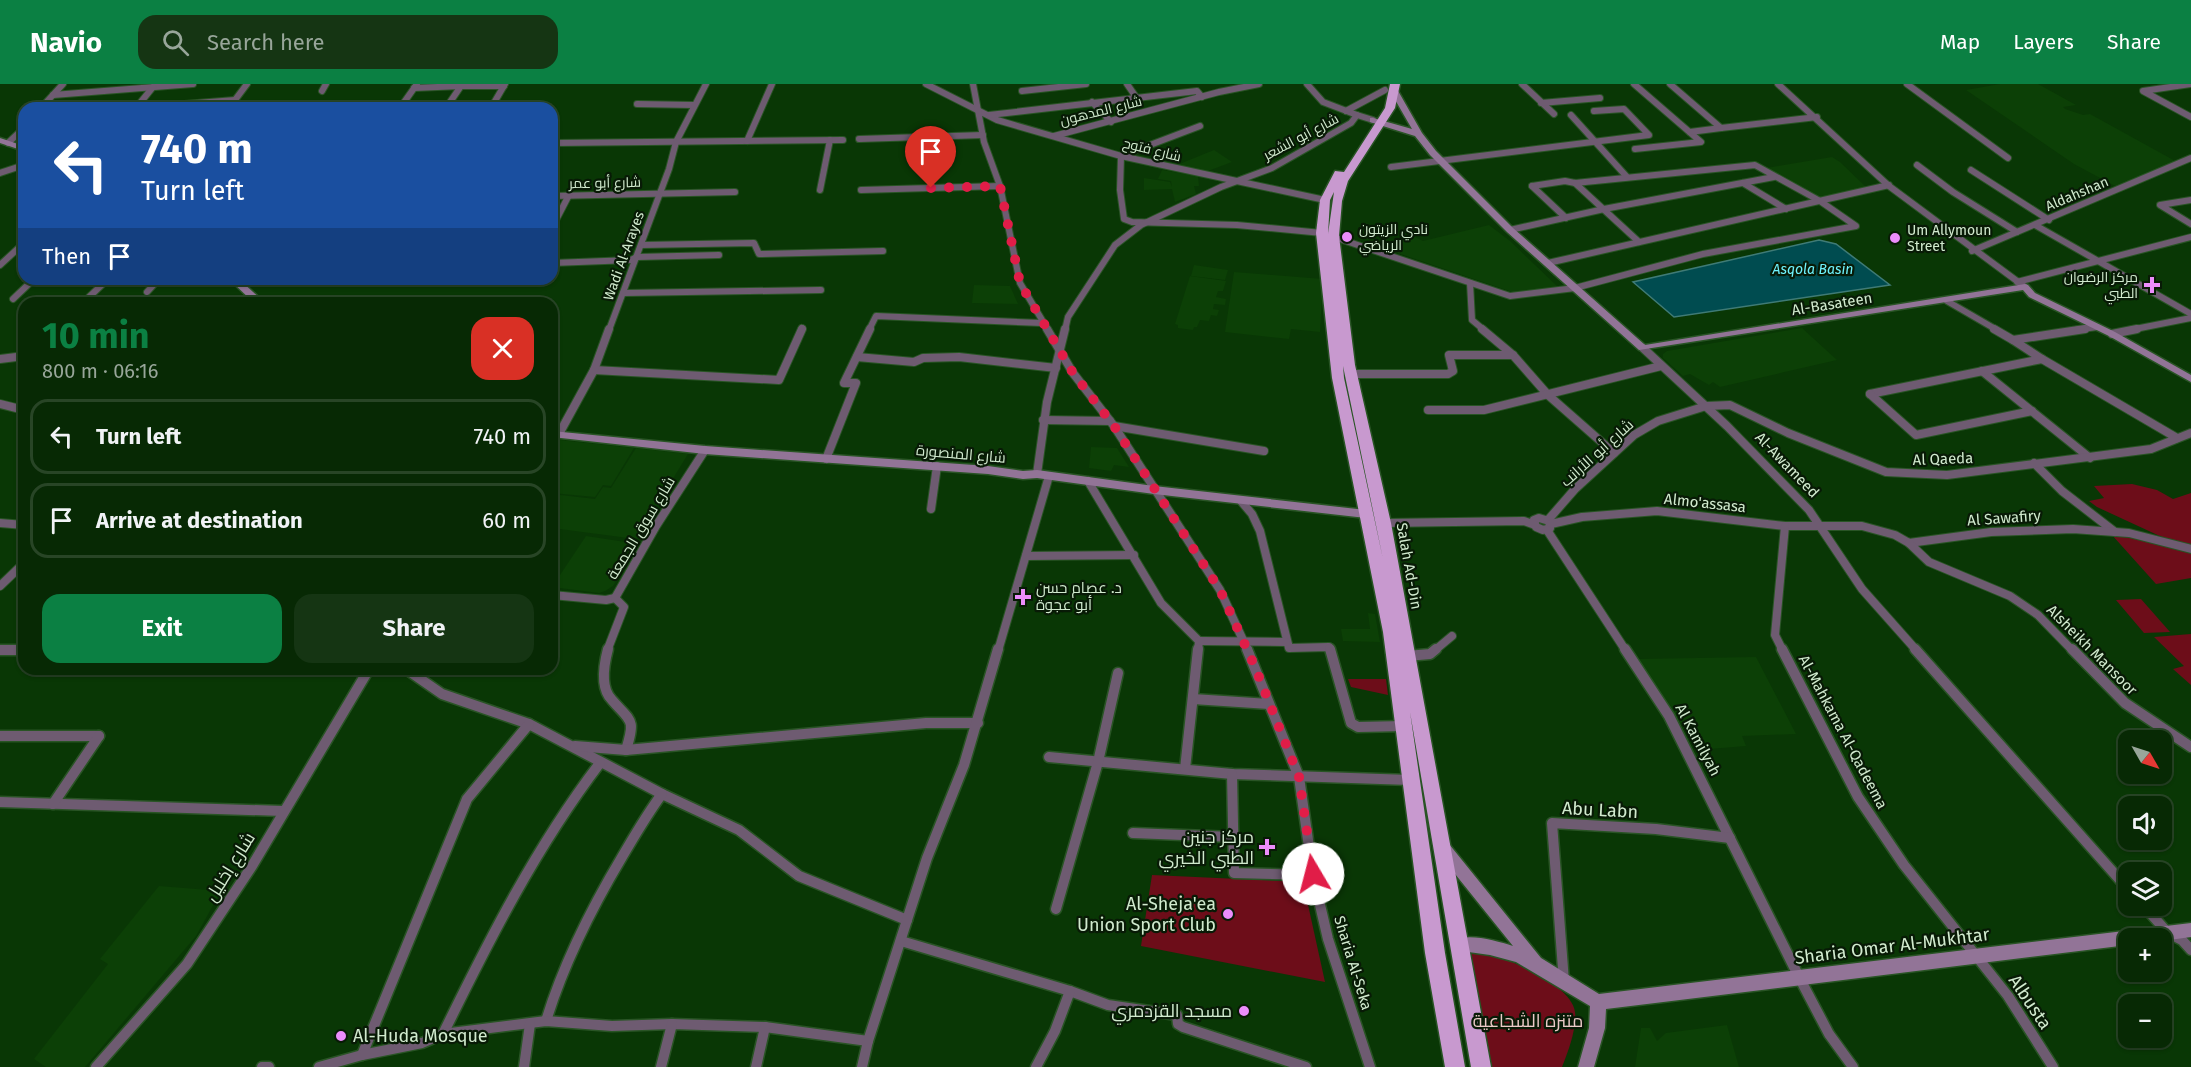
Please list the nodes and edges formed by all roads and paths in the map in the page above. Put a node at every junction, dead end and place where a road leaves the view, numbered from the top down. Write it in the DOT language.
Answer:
graph roads {
  1 [pos="63,84"];
  2 [pos="108,84"];
  3 [pos="193,84"];
  4 [pos="247,84"];
  5 [pos="327,84"];
  6 [pos="706,84"];
  7 [pos="771,84"];
  8 [pos="926,84"];
  9 [pos="973,84"];
  10 [pos="1086,84"];
  11 [pos="1127,84"];
  12 [pos="1210,84"];
  13 [pos="1259,84"];
  14 [pos="1307,84"];
  15 [pos="1522,84"];
  16 [pos="1634,84"];
  17 [pos="1670,84"];
  18 [pos="1778,84"];
  19 [pos="1907,84"];
  20 [pos="2179,84"];
  21 [pos="2191,84"];
  22 [pos="504,85"];
  23 [pos="1250,85"];
  24 [pos="153,86"];
  25 [pos="416,86"];
  26 [pos="461,86"];
  27 [pos="1390,87"];
  28 [pos="103,91"];
  29 [pos="322,91"];
  30 [pos="1022,91"];
  31 [pos="1219,92"];
  32 [pos="53,95"];
  33 [pos="1136,97"];
  34 [pos="1202,97"];
  35 [pos="1600,98"];
  36 [pos="236,100"];
  37 [pos="47,102"];
  38 [pos="140,102"];
  39 [pos="211,102"];
  40 [pos="404,102"];
  41 [pos="450,102"];
  42 [pos="494,102"];
  43 [pos="1092,102"];
  44 [pos="1541,103"];
  45 [pos="637,104"];
  46 [pos="694,105"];
  47 [pos="978,110"];
  48 [pos="1346,111"];
  49 [pos="1594,111"];
  50 [pos="1554,114"];
  51 [pos="989,115"];
  52 [pos="1357,115"];
  53 [pos="1571,115"];
  54 [pos="1817,117"];
  55 [pos="2191,117"];
  56 [pos="1378,121"];
  57 [pos="1111,122"];
  58 [pos="1200,126"];
  59 [pos="1721,128"];
  60 [pos="1690,132"];
  61 [pos="1418,134"];
  62 [pos="983,135"];
  63 [pos="1649,135"];
  64 [pos="1054,136"];
  65 [pos="859,139"];
  66 [pos="830,140"];
  67 [pos="843,140"];
  68 [pos="1595,140"];
  69 [pos="747,141"];
  70 [pos="676,142"];
  71 [pos="558,143"];
  72 [pos="1663,147"];
  73 [pos="1635,149"];
  74 [pos="1120,156"];
  75 [pos="2008,158"];
  76 [pos="2191,158"];
  77 [pos="1442,161"];
  78 [pos="1917,165"];
  79 [pos="18,167"];
  80 [pos="1391,167"];
  81 [pos="1971,170"];
  82 [pos="0,173"];
  83 [pos="1628,177"];
  84 [pos="1775,177"];
  85 [pos="1236,180"];
  86 [pos="1575,183"];
  87 [pos="1743,183"];
  88 [pos="1889,185"];
  89 [pos="1000,186"];
  90 [pos="820,190"];
  91 [pos="861,190"];
  92 [pos="735,192"];
  93 [pos="659,194"];
  94 [pos="569,195"];
  95 [pos="558,196"];
  96 [pos="1325,200"];
  97 [pos="2191,200"];
  98 [pos="1820,201"];
  99 [pos="1604,209"];
  100 [pos="1786,209"];
  101 [pos="558,216"];
  102 [pos="1566,218"];
  103 [pos="2049,219"];
  104 [pos="1150,220"];
  105 [pos="2191,224"];
  106 [pos="2035,225"];
  107 [pos="1510,230"];
  108 [pos="2017,232"];
  109 [pos="1328,235"];
  110 [pos="2191,237"];
  111 [pos="1639,242"];
  112 [pos="641,245"];
  113 [pos="18,248"];
  114 [pos="883,251"];
  115 [pos="1972,251"];
  116 [pos="719,255"];
  117 [pos="637,257"];
  118 [pos="2100,261"];
  119 [pos="1548,262"];
  120 [pos="558,263"];
  121 [pos="0,265"];
  122 [pos="1470,283"];
  123 [pos="2021,284"];
  124 [pos="28,285"];
  125 [pos="102,285"];
  126 [pos="153,285"];
  127 [pos="240,285"];
  128 [pos="1575,288"];
  129 [pos="821,290"];
  130 [pos="147,292"];
  131 [pos="624,293"];
  132 [pos="89,297"];
  133 [pos="254,297"];
  134 [pos="13,299"];
  135 [pos="1947,301"];
  136 [pos="2191,316"];
  137 [pos="1042,323"];
  138 [pos="2097,327"];
  139 [pos="802,328"];
  140 [pos="2114,334"];
  141 [pos="2013,340"];
  142 [pos="1643,348"];
  143 [pos="1059,350"];
  144 [pos="1513,355"];
  145 [pos="18,357"];
  146 [pos="856,357"];
  147 [pos="0,359"];
  148 [pos="2042,359"];
  149 [pos="1662,366"];
  150 [pos="1056,368"];
  151 [pos="594,370"];
  152 [pos="1982,371"];
  153 [pos="1351,374"];
  154 [pos="2191,377"];
  155 [pos="1548,395"];
  156 [pos="0,404"];
  157 [pos="1706,406"];
  158 [pos="18,408"];
  159 [pos="1428,410"];
  160 [pos="2032,411"];
  161 [pos="1043,420"];
  162 [pos="1112,423"];
  163 [pos="558,429"];
  164 [pos="2191,433"];
  165 [pos="558,434"];
  166 [pos="2177,438"];
  167 [pos="705,450"];
  168 [pos="1264,451"];
  169 [pos="1614,453"];
  170 [pos="2090,458"];
  171 [pos="826,459"];
  172 [pos="2034,463"];
  173 [pos="937,466"];
  174 [pos="1045,476"];
  175 [pos="1090,484"];
  176 [pos="1156,493"];
  177 [pos="1245,504"];
  178 [pos="931,509"];
  179 [pos="1373,520"];
  180 [pos="0,523"];
  181 [pos="18,524"];
  182 [pos="1549,524"];
  183 [pos="1785,526"];
  184 [pos="1820,526"];
  185 [pos="2115,532"];
  186 [pos="1909,543"];
  187 [pos="2191,549"];
  188 [pos="1134,555"];
  189 [pos="1026,556"];
  190 [pos="18,569"];
  191 [pos="0,586"];
  192 [pos="558,596"];
  193 [pos="615,598"];
  194 [pos="1452,636"];
  195 [pos="1198,641"];
  196 [pos="1243,642"];
  197 [pos="1287,642"];
  198 [pos="0,650"];
  199 [pos="18,650"];
  200 [pos="1407,656"];
  201 [pos="1118,673"];
  202 [pos="365,675"];
  203 [pos="415,675"];
  204 [pos="1193,699"];
  205 [pos="1269,704"];
  206 [pos="978,723"];
  207 [pos="529,724"];
  208 [pos="1404,726"];
  209 [pos="0,736"];
  210 [pos="566,745"];
  211 [pos="2191,747"];
  212 [pos="626,750"];
  213 [pos="1049,757"];
  214 [pos="1098,762"];
  215 [pos="600,763"];
  216 [pos="1185,769"];
  217 [pos="1232,774"];
  218 [pos="1299,777"];
  219 [pos="1410,780"];
  220 [pos="662,794"];
  221 [pos="0,802"];
  222 [pos="53,804"];
  223 [pos="283,811"];
  224 [pos="1133,833"];
  225 [pos="1233,837"];
  226 [pos="1730,838"];
  227 [pos="1444,849"];
  228 [pos="1313,874"];
  229 [pos="2118,878"];
  230 [pos="1056,909"];
  231 [pos="2153,916"];
  232 [pos="907,920"];
  233 [pos="2163,928"];
  234 [pos="2191,930"];
  235 [pos="2172,932"];
  236 [pos="2172,935"];
  237 [pos="2118,938"];
  238 [pos="901,941"];
  239 [pos="1460,945"];
  240 [pos="2191,950"];
  241 [pos="1977,956"];
  242 [pos="1537,964"];
  243 [pos="1799,977"];
  244 [pos="1564,981"];
  245 [pos="1070,990"];
  246 [pos="1598,1002"];
  247 [pos="546,1021"];
  248 [pos="530,1024"];
  249 [pos="672,1024"];
  250 [pos="765,1027"];
  251 [pos="443,1034"];
  252 [pos="868,1041"];
  253 [pos="362,1055"];
  254 [pos="96,1067"];
  255 [pos="262,1067"];
  256 [pos="269,1067"];
  257 [pos="319,1067"];
  258 [pos="524,1067"];
  259 [pos="661,1067"];
  260 [pos="756,1067"];
  261 [pos="862,1067"];
  262 [pos="1035,1067"];
  263 [pos="1306,1067"];
  264 [pos="1370,1067"];
  265 [pos="1455,1067"];
  266 [pos="1481,1067"];
  267 [pos="1586,1067"];
  268 [pos="1853,1067"];
  269 [pos="2053,1067"];
  1 -- 32 [label="street"];
  2 -- 28 [label="street"];
  3 -- 24 [label="street"];
  4 -- 36 [label="street"];
  5 -- 29 [label="street"];
  6 -- 46 [label="street, Wadi Al-Arayes"];
  7 -- 69 [label="street"];
  8 -- 47 [label="street, شارع فتوح"];
  9 -- 47 [label="street, Sharia Al-Seka"];
  10 -- 30 [label="street"];
  11 -- 33 [label="street"];
  12 -- 31 [label="street"];
  13 -- 23 [label="street, شارع المدهون"];
  14 -- 48 [label="street"];
  15 -- 44 [label="street"];
  16 -- 60 [label="street"];
  17 -- 59 [label="street"];
  18 -- 54 [label="street"];
  19 -- 75 [label="street"];
  20 -- 21 [label="street"];
  20 -- 55 [label="street"];
  22 -- 26 [label="street"];
  22 -- 42 [label="street"];
  23 -- 31 [label="street, شارع المدهون"];
  24 -- 28 [label="street"];
  24 -- 38 [label="street"];
  25 -- 26 [label="street"];
  25 -- 40 [label="street"];
  26 -- 41 [label="street"];
  27 -- 48 [label="street"];
  27 -- 56 [label="highway, Salah Ad-Din"];
  27 -- 61 [label="main road, Al-Awameed"];
  28 -- 32 [label="street"];
  31 -- 34 [label="street, شارع المدهون"];
  32 -- 37 [label="street"];
  33 -- 34 [label="street"];
  33 -- 43 [label="street"];
  34 -- 57 [label="street, شارع المدهون"];
  35 -- 44 [label="street"];
  36 -- 39 [label="street"];
  43 -- 51 [label="street"];
  43 -- 57 [label="street"];
  44 -- 50 [label="street"];
  45 -- 46 [label="street"];
  46 -- 70 [label="street, Wadi Al-Arayes"];
  47 -- 51 [label="street, شارع فتوح"];
  47 -- 62 [label="street, Sharia Al-Seka"];
  48 -- 52 [label="street"];
  49 -- 63 [label="street"];
  51 -- 64 [label="street, شارع فتوح"];
  52 -- 56 [label="street, شارع أبو الشعر"];
  52 -- 85 [label="street, شارع أبو الشعر"];
  53 -- 68 [label="street"];
  54 -- 59 [label="street"];
  54 -- 88 [label="street"];
  56 -- 61 [label="main road"];
  56 -- 96 [label="highway, Salah Ad-Din"];
  56 -- 109 [label="highway, Salah Ad-Din"];
  57 -- 64 [label="street, شارع المدهون"];
  58 -- 74 [label="street"];
  59 -- 60 [label="street"];
  60 -- 72 [label="street"];
  61 -- 77 [label="main road, Al-Awameed"];
  62 -- 65 [label="street"];
  62 -- 89 [label="street, Sharia Al-Seka"];
  63 -- 68 [label="street"];
  63 -- 72 [label="street"];
  64 -- 74 [label="street, شارع فتوح"];
  66 -- 67 [label="street"];
  66 -- 69 [label="street"];
  66 -- 90 [label="street"];
  68 -- 77 [label="street"];
  68 -- 83 [label="street"];
  69 -- 70 [label="street"];
  70 -- 71 [label="street"];
  70 -- 93 [label="street, Wadi Al-Arayes"];
  72 -- 73 [label="street"];
  74 -- 85 [label="street, شارع فتوح"];
  74 -- 104 [label="street"];
  76 -- 103 [label="street, Aldahshan"];
  77 -- 80 [label="street"];
  77 -- 107 [label="main road, Al-Awameed"];
  78 -- 108 [label="street"];
  79 -- 82 [label="street"];
  81 -- 103 [label="street"];
  83 -- 84 [label="street"];
  83 -- 86 [label="street"];
  84 -- 87 [label="street"];
  84 -- 98 [label="street"];
  85 -- 96 [label="street, شارع فتوح"];
  85 -- 104 [label="street, شارع أبو الشعر"];
  86 -- 99 [label="street"];
  86 -- 102 [label="street"];
  87 -- 99 [label="street"];
  87 -- 100 [label="street"];
  88 -- 98 [label="street"];
  88 -- 115 [label="street"];
  89 -- 91 [label="street"];
  89 -- 137 [label="street, Sharia Al-Seka"];
  92 -- 93 [label="street, شارع أبو عمر"];
  93 -- 94 [label="street, شارع أبو عمر"];
  93 -- 112 [label="street, Wadi Al-Arayes"];
  94 -- 95 [label="street, شارع أبو عمر"];
  94 -- 101 [label="street"];
  96 -- 109 [label="highway, Salah Ad-Din"];
  97 -- 105 [label="street"];
  98 -- 100 [label="street"];
  98 -- 128 [label="street"];
  99 -- 102 [label="street"];
  99 -- 111 [label="street"];
  100 -- 111 [label="street"];
  102 -- 107 [label="street"];
  103 -- 106 [label="street, Aldahshan"];
  104 -- 109 [label="street"];
  104 -- 143 [label="street, شارع أبو الشعر"];
  106 -- 108 [label="street, Aldahshan"];
  106 -- 118 [label="street"];
  107 -- 119 [label="main road, Al-Awameed"];
  108 -- 115 [label="street, Aldahshan"];
  109 -- 122 [label="street"];
  109 -- 153 [label="highway, Salah Ad-Din"];
  109 -- 179 [label="highway, Salah Ad-Din"];
  110 -- 118 [label="street"];
  111 -- 119 [label="street"];
  112 -- 114 [label="street"];
  112 -- 117 [label="street, Wadi Al-Arayes"];
  113 -- 121 [label="street"];
  115 -- 123 [label="street"];
  116 -- 117 [label="street"];
  117 -- 120 [label="street"];
  117 -- 131 [label="street, Wadi Al-Arayes"];
  118 -- 123 [label="street"];
  118 -- 136 [label="street"];
  119 -- 128 [label="main road, Al-Awameed"];
  122 -- 128 [label="street"];
  122 -- 144 [label="street"];
  123 -- 135 [label="main road, Al-Basateen"];
  123 -- 138 [label="main road"];
  123 -- 140 [label="main road"];
  124 -- 134 [label="street"];
  125 -- 132 [label="street"];
  126 -- 130 [label="street"];
  127 -- 133 [label="main road"];
  128 -- 142 [label="main road, Al-Awameed"];
  129 -- 131 [label="street"];
  131 -- 151 [label="street, Wadi Al-Arayes"];
  135 -- 141 [label="street"];
  135 -- 142 [label="main road, Al-Basateen"];
  136 -- 140 [label="street"];
  137 -- 143 [label="street, Sharia Al-Seka"];
  137 -- 146 [label="street"];
  138 -- 140 [label="main road"];
  138 -- 141 [label="street"];
  139 -- 151 [label="street"];
  140 -- 154 [label="main road"];
  141 -- 148 [label="street"];
  142 -- 149 [label="street, Al-Awameed"];
  143 -- 150 [label="street, شارع أبو الشعر"];
  143 -- 162 [label="street, Sharia Al-Seka"];
  144 -- 153 [label="street"];
  144 -- 155 [label="street"];
  145 -- 147 [label="street"];
  146 -- 150 [label="street"];
  146 -- 171 [label="street"];
  148 -- 152 [label="street"];
  148 -- 166 [label="street"];
  149 -- 155 [label="street"];
  149 -- 157 [label="street, Al-Awameed"];
  150 -- 161 [label="street, شارع أبو الشعر"];
  151 -- 163 [label="street, Wadi Al-Arayes"];
  152 -- 160 [label="street"];
  152 -- 160 [label="street"];
  153 -- 179 [label="highway, Salah Ad-Din"];
  155 -- 159 [label="street"];
  155 -- 169 [label="street"];
  156 -- 158 [label="street"];
  157 -- 169 [label="street, شارع أبو الأرانب"];
  157 -- 172 [label="street, Al Qaeda"];
  157 -- 184 [label="street, Al-Awameed"];
  160 -- 170 [label="street"];
  161 -- 162 [label="street"];
  161 -- 174 [label="street, شارع أبو الشعر"];
  162 -- 168 [label="street"];
  162 -- 176 [label="street, Sharia Al-Seka"];
  164 -- 166 [label="street, Al Qaeda"];
  165 -- 167 [label="main road, شارع المنصورة"];
  166 -- 170 [label="street, Al Qaeda"];
  167 -- 171 [label="main road, شارع المنصورة"];
  167 -- 193 [label="street, شارع سوق الجمعة"];
  169 -- 182 [label="street, شارع أبو الأرانب"];
  170 -- 172 [label="street, Al Qaeda"];
  171 -- 173 [label="main road, شارع المنصورة"];
  172 -- 185 [label="street"];
  173 -- 174 [label="main road, شارع المنصورة"];
  173 -- 178 [label="street"];
  174 -- 175 [label="main road, شارع المنصورة"];
  174 -- 189 [label="street, شارع أبو الشعر"];
  175 -- 176 [label="main road, شارع المنصورة"];
  175 -- 188 [label="street"];
  176 -- 177 [label="main road, شارع المنصورة"];
  176 -- 196 [label="street, Sharia Al-Seka"];
  177 -- 179 [label="main road, شارع المنصورة"];
  177 -- 197 [label="street"];
  179 -- 182 [label="street, Almo'assasa"];
  179 -- 200 [label="highway, Salah Ad-Din"];
  179 -- 208 [label="highway, Salah Ad-Din"];
  180 -- 181 [label="street"];
  182 -- 183 [label="street, Almo'assasa"];
  182 -- 226 [label="street, Al Kamilyah"];
  183 -- 184 [label="street, Almo'assasa"];
  183 -- 241 [label="street, Al-Mahkama Al-Qadeema"];
  184 -- 186 [label="street"];
  184 -- 229 [label="street, Al-Awameed"];
  185 -- 186 [label="street, Al Sawafiry"];
  185 -- 187 [label="street, Al Sawafiry"];
  186 -- 211 [label="street, Alsheikh Mansoor"];
  188 -- 189 [label="street"];
  188 -- 195 [label="street"];
  189 -- 206 [label="street, شارع أبو الشعر"];
  190 -- 191 [label="street"];
  192 -- 193 [label="street"];
  193 -- 212 [label="street, شارع سوق الجمعة"];
  194 -- 200 [label="street"];
  195 -- 196 [label="street"];
  195 -- 204 [label="street"];
  196 -- 197 [label="street"];
  196 -- 205 [label="street, Sharia Al-Seka"];
  197 -- 208 [label="street"];
  198 -- 199 [label="street"];
  200 -- 227 [label="highway, Salah Ad-Din"];
  201 -- 214 [label="street"];
  202 -- 223 [label="street, شارع إخليل"];
  203 -- 207 [label="street"];
  204 -- 205 [label="street"];
  204 -- 216 [label="street"];
  205 -- 218 [label="street, Sharia Al-Seka"];
  206 -- 212 [label="street"];
  206 -- 232 [label="street, شارع أبو الشعر"];
  207 -- 210 [label="street"];
  207 -- 253 [label="street"];
  208 -- 219 [label="highway, Salah Ad-Din"];
  209 -- 222 [label="street"];
  210 -- 212 [label="street"];
  210 -- 215 [label="street"];
  213 -- 214 [label="street"];
  214 -- 216 [label="street"];
  214 -- 230 [label="street"];
  215 -- 220 [label="street"];
  215 -- 251 [label="street"];
  216 -- 217 [label="street"];
  217 -- 218 [label="street"];
  217 -- 225 [label="street"];
  218 -- 219 [label="street"];
  218 -- 228 [label="street, Sharia Al-Seka"];
  219 -- 265 [label="highway, Salah Ad-Din"];
  220 -- 232 [label="street"];
  220 -- 247 [label="street"];
  221 -- 222 [label="street"];
  222 -- 223 [label="street"];
  223 -- 254 [label="street, شارع إخليل"];
  224 -- 225 [label="street"];
  225 -- 228 [label="street"];
  226 -- 243 [label="street, Al Kamilyah"];
  226 -- 244 [label="street, Abu Labn"];
  227 -- 239 [label="highway, Salah Ad-Din"];
  227 -- 242 [label="main road"];
  228 -- 264 [label="street, Sharia Al-Seka"];
  231 -- 233 [label="street"];
  232 -- 238 [label="street, شارع أبو الشعر"];
  234 -- 235 [label="main road, Sharia Omar Al-Mukhtar"];
  236 -- 240 [label="street"];
  237 -- 241 [label="main road, Sharia Omar Al-Mukhtar"];
  238 -- 245 [label="street"];
  238 -- 252 [label="street, شارع أبو الشعر"];
  239 -- 242 [label="main road"];
  239 -- 266 [label="highway, Salah Ad-Din"];
  241 -- 243 [label="main road, Sharia Omar Al-Mukhtar"];
  241 -- 269 [label="street, Albusta"];
  242 -- 244 [label="main road"];
  243 -- 246 [label="main road, Sharia Omar Al-Mukhtar"];
  243 -- 268 [label="street, Al Kamilyah"];
  244 -- 246 [label="main road"];
  245 -- 262 [label="street"];
  245 -- 263 [label="street"];
  246 -- 267 [label="main road"];
  247 -- 248 [label="street"];
  247 -- 249 [label="street"];
  248 -- 251 [label="street"];
  248 -- 258 [label="street"];
  249 -- 250 [label="street"];
  249 -- 259 [label="street"];
  250 -- 252 [label="street"];
  250 -- 260 [label="street"];
  251 -- 253 [label="street"];
  252 -- 261 [label="street, شارع أبو الشعر"];
  253 -- 257 [label="street"];
  255 -- 256 [label="street"];
}
